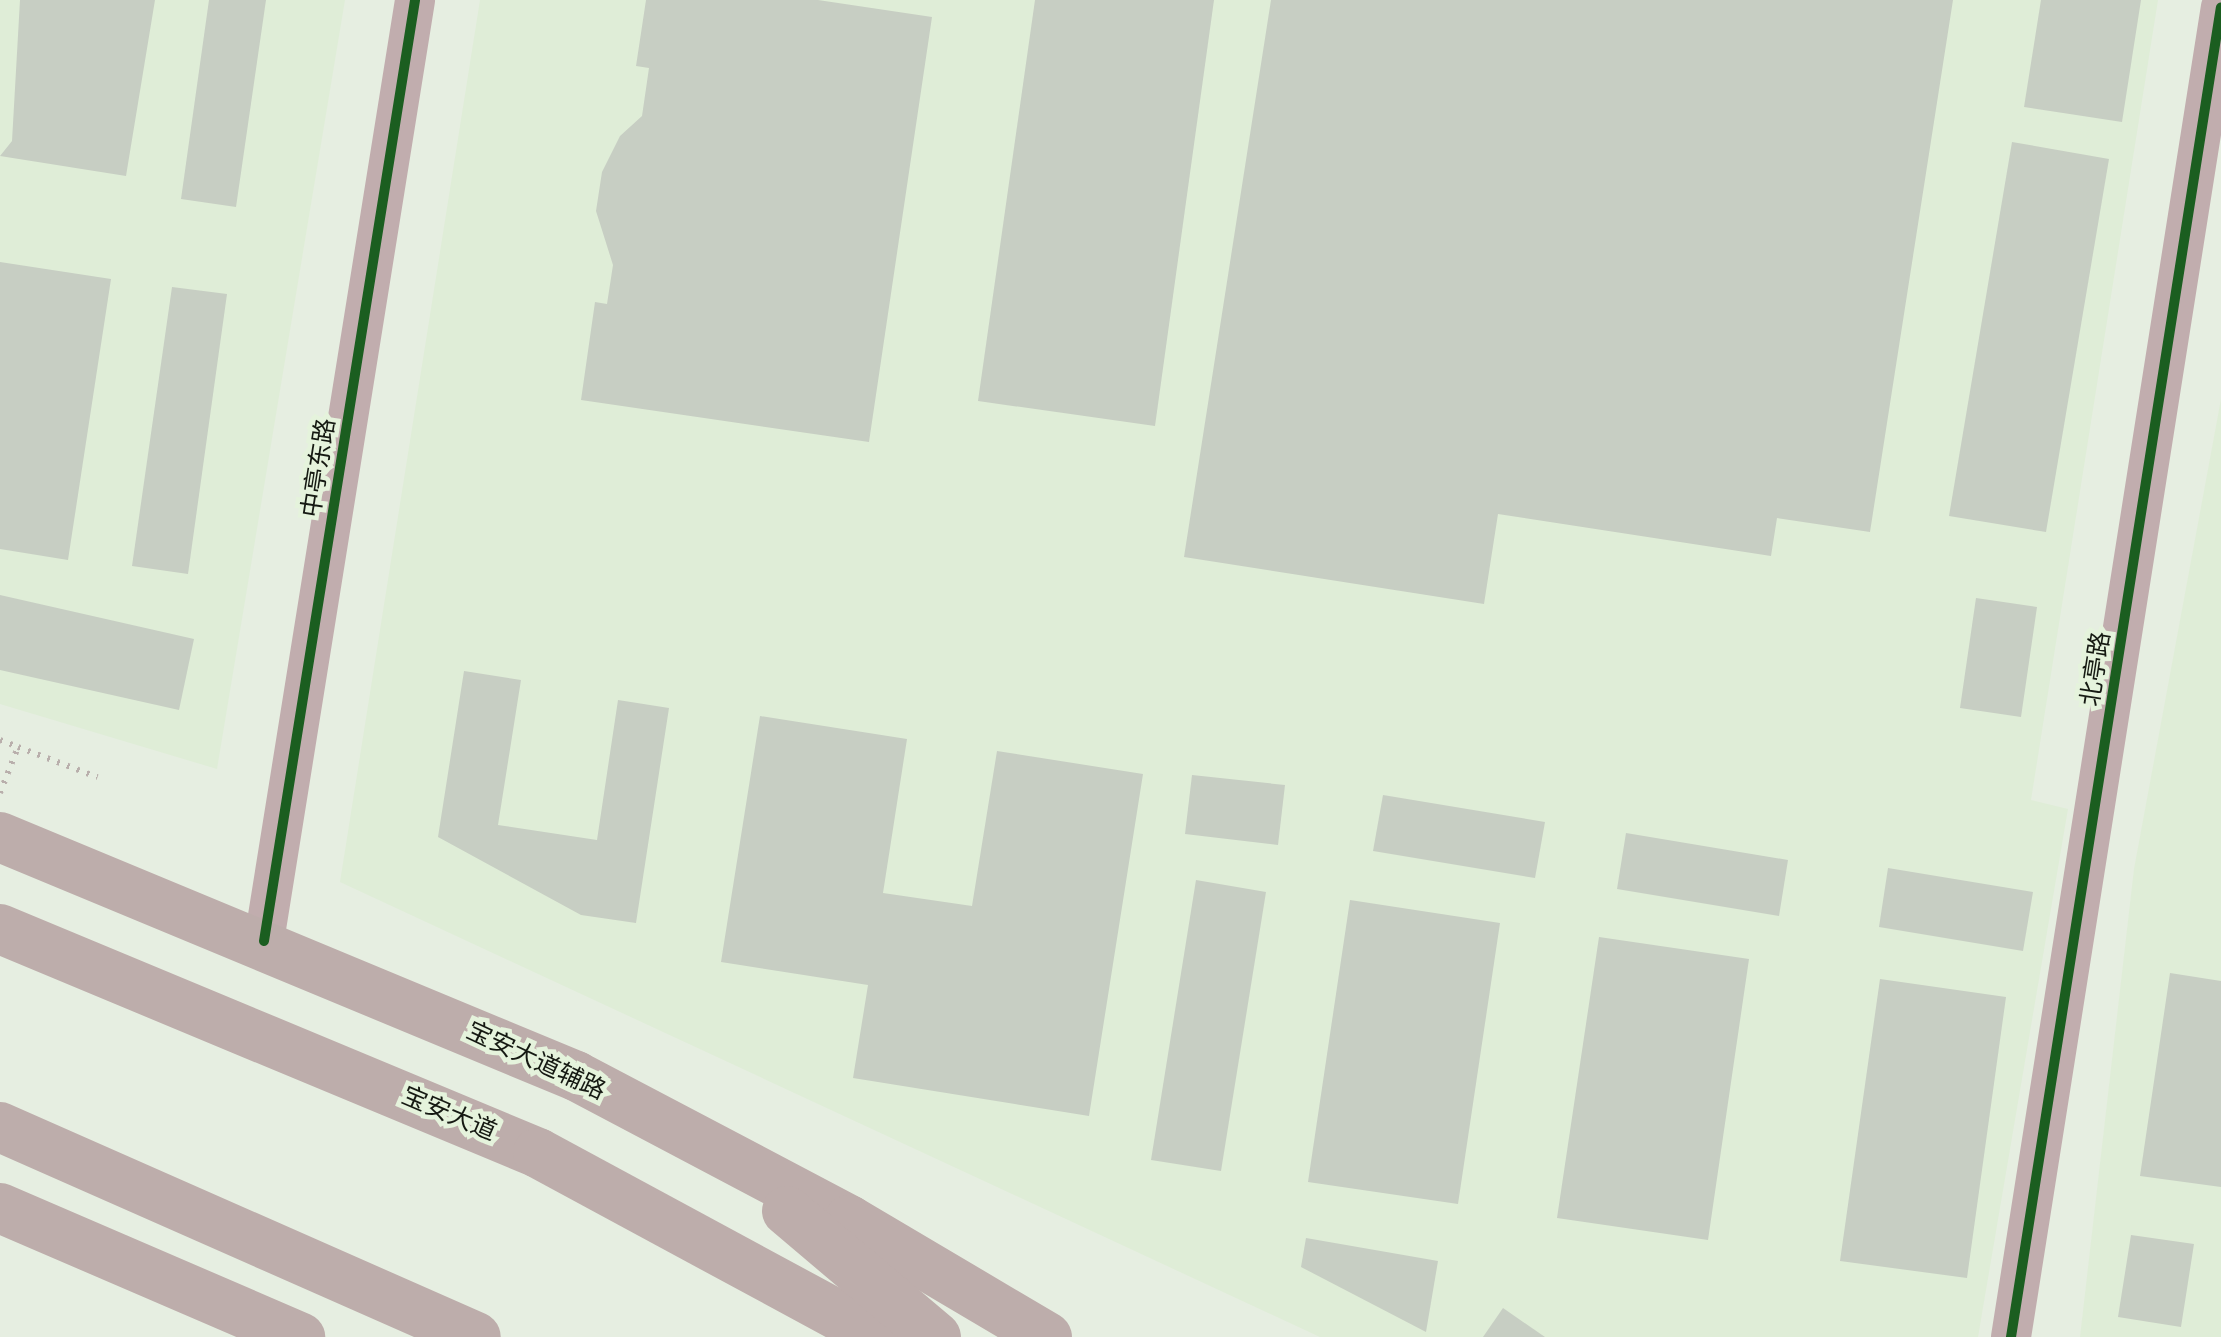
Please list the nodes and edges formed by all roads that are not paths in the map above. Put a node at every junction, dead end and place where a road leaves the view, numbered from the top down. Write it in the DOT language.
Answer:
graph roads {
  1 [pos="414,0"];
  2 [pos="2221,7"];
  3 [pos="0,837"];
  4 [pos="0,928"];
  5 [pos="264,942"];
  6 [pos="0,1127"];
  7 [pos="711,1148"];
  8 [pos="0,1208"];
  9 [pos="220,1320"];
  10 [pos="300,1337"];
  11 [pos="476,1337"];
  12 [pos="879,1337"];
  13 [pos="936,1337"];
  14 [pos="1046,1337"];
  15 [pos="2011,1337"];
  1 -- 5 [label="street, 中亭东路"];
  2 -- 15 [label="street, 北亭路"];
  3 -- 5 [label="main road, 宝安大道辅路"];
  4 -- 12 [label="main road, 宝安大道"];
  5 -- 7 [label="main road, 宝安大道辅路"];
  6 -- 11 [label="main road"];
  7 -- 13 [label="main road"];
  7 -- 14 [label="main road, 宝安大道辅路"];
  8 -- 9 [label="main road"];
  9 -- 10 [label="main road"];
}
